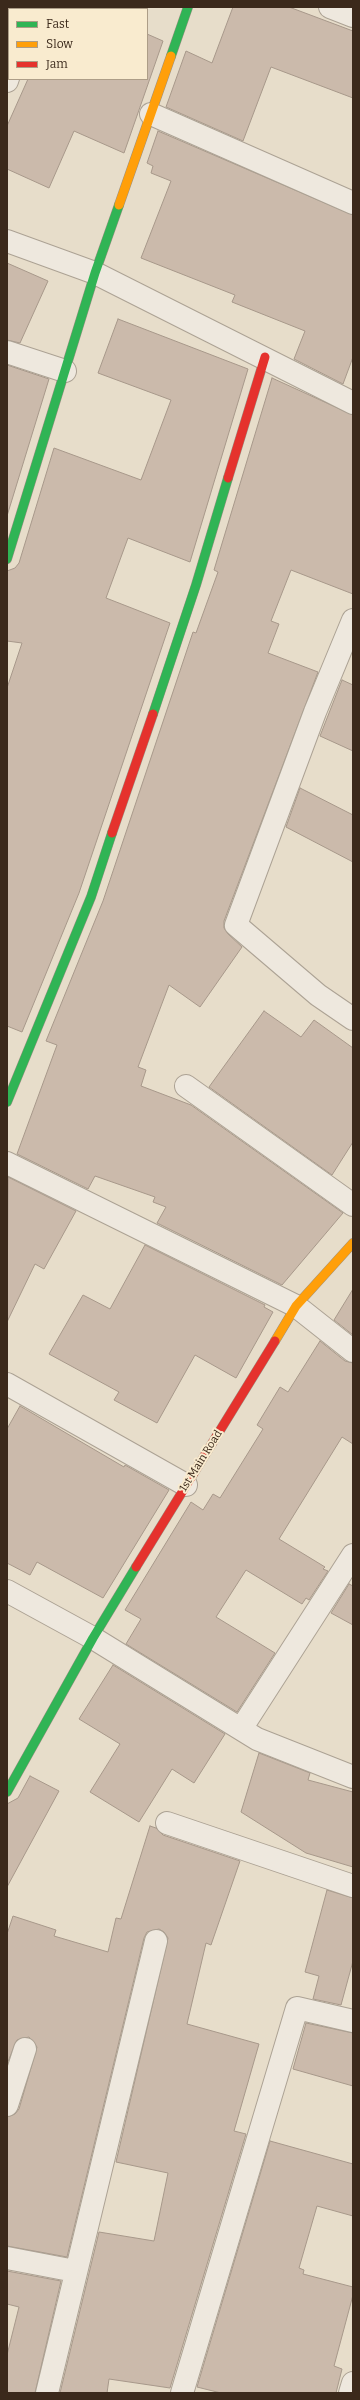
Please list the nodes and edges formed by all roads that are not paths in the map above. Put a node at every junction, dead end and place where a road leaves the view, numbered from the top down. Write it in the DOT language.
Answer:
graph roads {
  1 [pos="188,7"];
  2 [pos="330,7"];
  3 [pos="353,16"];
  4 [pos="151,114"];
  5 [pos="353,203"];
  6 [pos="7,241"];
  7 [pos="95,273"];
  8 [pos="7,352"];
  9 [pos="265,357"];
  10 [pos="65,370"];
  11 [pos="353,403"];
  12 [pos="8,553"];
  13 [pos="353,620"];
  14 [pos="353,1019"];
  15 [pos="186,1086"];
  16 [pos="7,1102"];
  17 [pos="7,1163"];
  18 [pos="353,1204"];
  19 [pos="353,1243"];
  20 [pos="296,1306"];
  21 [pos="353,1351"];
  22 [pos="7,1384"];
  23 [pos="186,1485"];
  24 [pos="353,1555"];
  25 [pos="7,1591"];
  26 [pos="92,1638"];
  27 [pos="241,1729"];
  28 [pos="353,1777"];
  29 [pos="7,1792"];
  30 [pos="167,1823"];
  31 [pos="353,1886"];
  32 [pos="156,1942"];
  33 [pos="353,2021"];
  34 [pos="25,2050"];
  35 [pos="7,2105"];
  36 [pos="7,2258"];
  37 [pos="75,2271"];
  38 [pos="353,2383"];
  39 [pos="47,2393"];
  40 [pos="182,2393"];
  41 [pos="350,2393"];
  1 -- 4 [label="street"];
  2 -- 3 [label="street"];
  4 -- 5 [label="street"];
  4 -- 7 [label="street"];
  6 -- 7 [label="street"];
  7 -- 9 [label="street"];
  7 -- 10 [label="street"];
  8 -- 10 [label="street"];
  9 -- 11 [label="street"];
  9 -- 16 [label="street"];
  10 -- 12 [label="street"];
  13 -- 14 [label="street"];
  15 -- 18 [label="street"];
  17 -- 20 [label="street"];
  19 -- 20 [label="street, 1st Main Road"];
  20 -- 21 [label="street"];
  20 -- 23 [label="street, 1st Main Road"];
  22 -- 23 [label="street"];
  23 -- 26 [label="street, 1st Main Road"];
  24 -- 27 [label="street"];
  25 -- 26 [label="street"];
  26 -- 27 [label="street"];
  26 -- 29 [label="street, 1st Main Road"];
  27 -- 28 [label="street"];
  30 -- 31 [label="street"];
  32 -- 37 [label="street"];
  33 -- 40 [label="street"];
  34 -- 35 [label="street"];
  36 -- 37 [label="street"];
  37 -- 39 [label="street"];
  38 -- 41 [label="street"];
}
